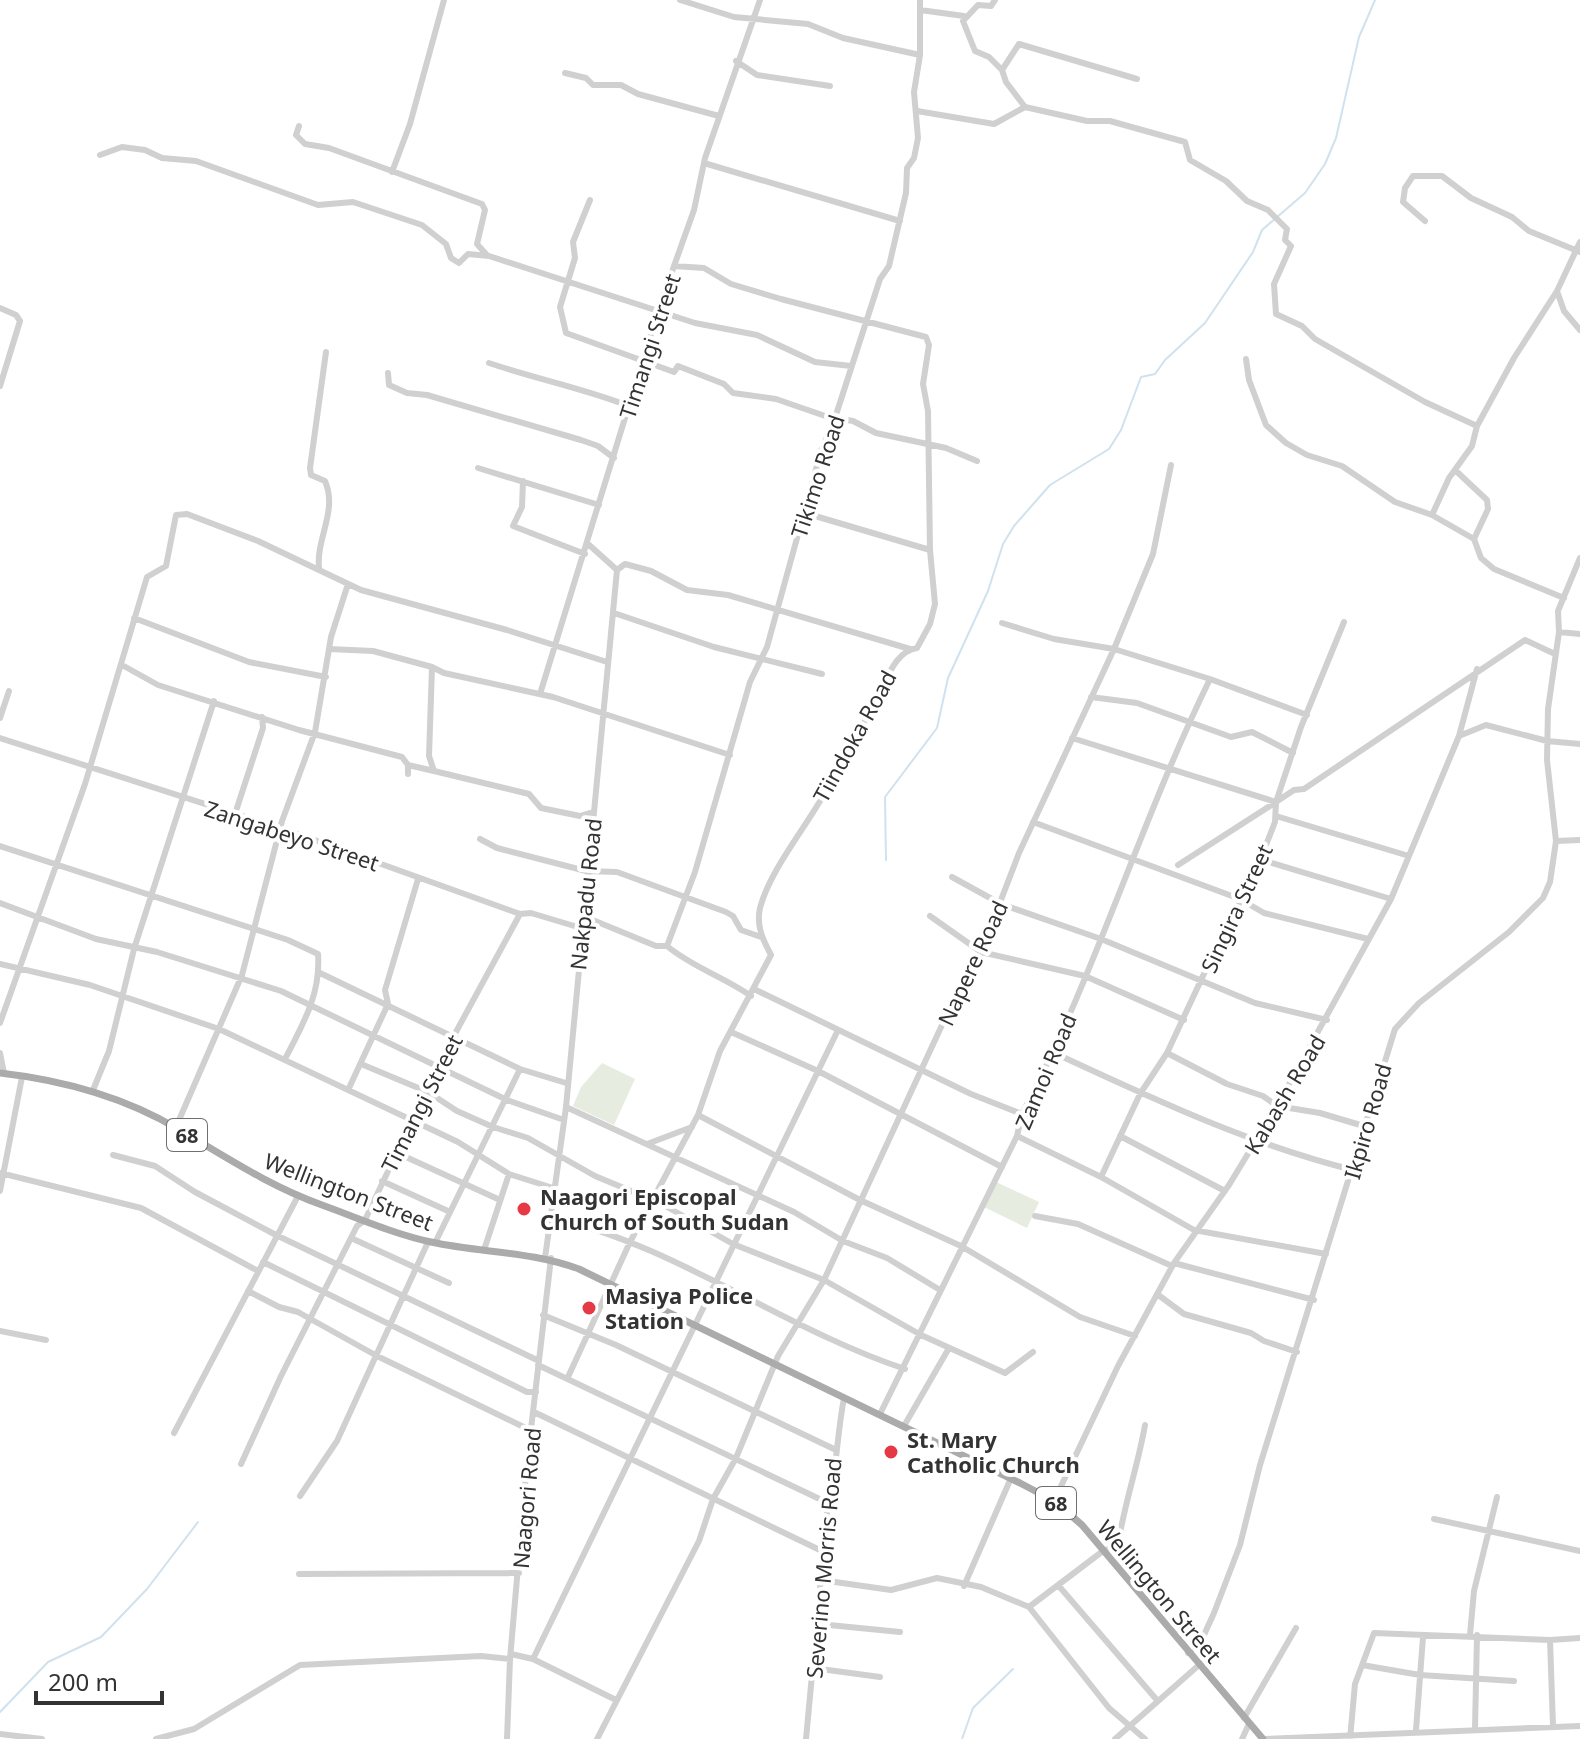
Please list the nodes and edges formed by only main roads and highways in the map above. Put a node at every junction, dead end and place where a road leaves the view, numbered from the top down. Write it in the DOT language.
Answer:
graph roads {
  1 [pos="2,1073"];
  2 [pos="1263,1739"];
  1 -- 2 [label="main road, Wellington Street / 68"];
}
